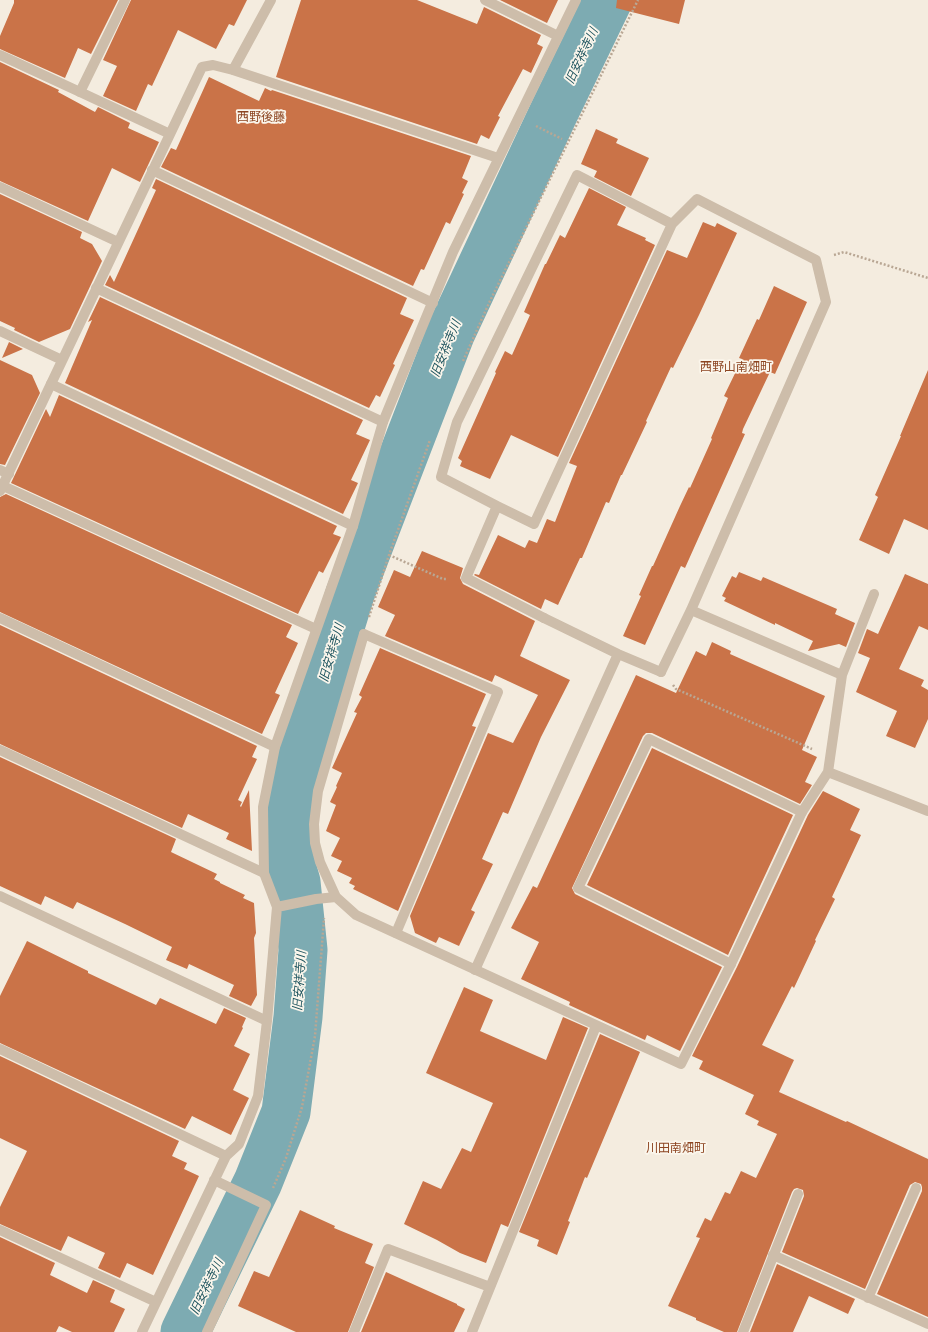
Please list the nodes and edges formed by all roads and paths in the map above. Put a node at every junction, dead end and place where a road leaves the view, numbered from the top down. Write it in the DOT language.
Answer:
graph roads {
  1 [pos="125,0"];
  2 [pos="271,0"];
  3 [pos="485,0"];
  4 [pos="576,0"];
  5 [pos="558,36"];
  6 [pos="0,55"];
  7 [pos="233,70"];
  8 [pos="80,92"];
  9 [pos="534,125"];
  10 [pos="170,134"];
  11 [pos="562,139"];
  12 [pos="498,158"];
  13 [pos="152,170"];
  14 [pos="0,187"];
  15 [pos="672,224"];
  16 [pos="118,242"];
  17 [pos="816,260"];
  18 [pos="928,278"];
  19 [pos="96,288"];
  20 [pos="432,302"];
  21 [pos="0,331"];
  22 [pos="62,360"];
  23 [pos="51,384"];
  24 [pos="383,422"];
  25 [pos="4,472"];
  26 [pos="1,488"];
  27 [pos="497,506"];
  28 [pos="353,526"];
  29 [pos="389,555"];
  30 [pos="466,578"];
  31 [pos="874,594"];
  32 [pos="691,610"];
  33 [pos="0,618"];
  34 [pos="316,629"];
  35 [pos="618,654"];
  36 [pos="661,672"];
  37 [pos="842,675"];
  38 [pos="275,747"];
  39 [pos="0,750"];
  40 [pos="831,757"];
  41 [pos="828,772"];
  42 [pos="928,811"];
  43 [pos="802,812"];
  44 [pos="264,873"];
  45 [pos="0,896"];
  46 [pos="336,897"];
  47 [pos="279,906"];
  48 [pos="396,933"];
  49 [pos="731,964"];
  50 [pos="475,970"];
  51 [pos="267,1021"];
  52 [pos="596,1026"];
  53 [pos="0,1049"];
  54 [pos="226,1156"];
  55 [pos="214,1180"];
  56 [pos="916,1188"];
  57 [pos="798,1194"];
  58 [pos="264,1204"];
  59 [pos="0,1230"];
  60 [pos="773,1255"];
  61 [pos="490,1287"];
  62 [pos="868,1298"];
  63 [pos="156,1302"];
  64 [pos="928,1324"];
  65 [pos="142,1332"];
  66 [pos="207,1332"];
  67 [pos="354,1332"];
  68 [pos="472,1332"];
  69 [pos="743,1332"];
  1 -- 8 [label="street"];
  2 -- 7 [label="street"];
  3 -- 5 [label="street"];
  4 -- 5 [label="street"];
  5 -- 12 [label="street"];
  6 -- 8 [label="street"];
  7 -- 10 [label="street"];
  7 -- 12 [label="street"];
  8 -- 10 [label="street"];
  9 -- 11 [label="path"];
  10 -- 13 [label="street"];
  12 -- 20 [label="street"];
  13 -- 16 [label="street"];
  13 -- 20 [label="street"];
  14 -- 16 [label="street"];
  15 -- 17 [label="street"];
  15 -- 27 [label="street"];
  15 -- 27 [label="street"];
  16 -- 19 [label="street"];
  17 -- 18 [label="path"];
  17 -- 32 [label="street"];
  19 -- 22 [label="street"];
  19 -- 24 [label="street"];
  20 -- 24 [label="street"];
  21 -- 22 [label="street"];
  22 -- 23 [label="street"];
  23 -- 25 [label="street"];
  23 -- 28 [label="street"];
  24 -- 28 [label="street"];
  25 -- 26 [label="street"];
  26 -- 34 [label="street"];
  27 -- 30 [label="street"];
  28 -- 34 [label="street"];
  29 -- 30 [label="path"];
  30 -- 35 [label="street"];
  31 -- 37 [label="street"];
  32 -- 36 [label="street"];
  32 -- 37 [label="street"];
  33 -- 38 [label="street"];
  34 -- 38 [label="street"];
  35 -- 36 [label="street"];
  35 -- 50 [label="street"];
  36 -- 40 [label="path"];
  37 -- 40 [label="street"];
  38 -- 44 [label="street"];
  39 -- 44 [label="street"];
  40 -- 41 [label="street"];
  41 -- 42 [label="street"];
  41 -- 43 [label="street"];
  43 -- 49 [label="street"];
  43 -- 49 [label="street"];
  44 -- 47 [label="street"];
  45 -- 51 [label="street"];
  46 -- 47 [label="street"];
  46 -- 48 [label="street"];
  46 -- 48 [label="street"];
  46 -- 58 [label="path"];
  47 -- 51 [label="street"];
  48 -- 50 [label="street"];
  49 -- 52 [label="street"];
  50 -- 52 [label="street"];
  51 -- 54 [label="street"];
  52 -- 61 [label="street"];
  53 -- 54 [label="street"];
  54 -- 55 [label="street"];
  55 -- 58 [label="street"];
  55 -- 63 [label="street"];
  56 -- 62 [label="street"];
  57 -- 60 [label="street"];
  58 -- 66 [label="street"];
  59 -- 63 [label="street"];
  60 -- 62 [label="street"];
  60 -- 69 [label="street"];
  61 -- 67 [label="street"];
  61 -- 68 [label="street"];
  62 -- 64 [label="street"];
  63 -- 65 [label="street"];
}
